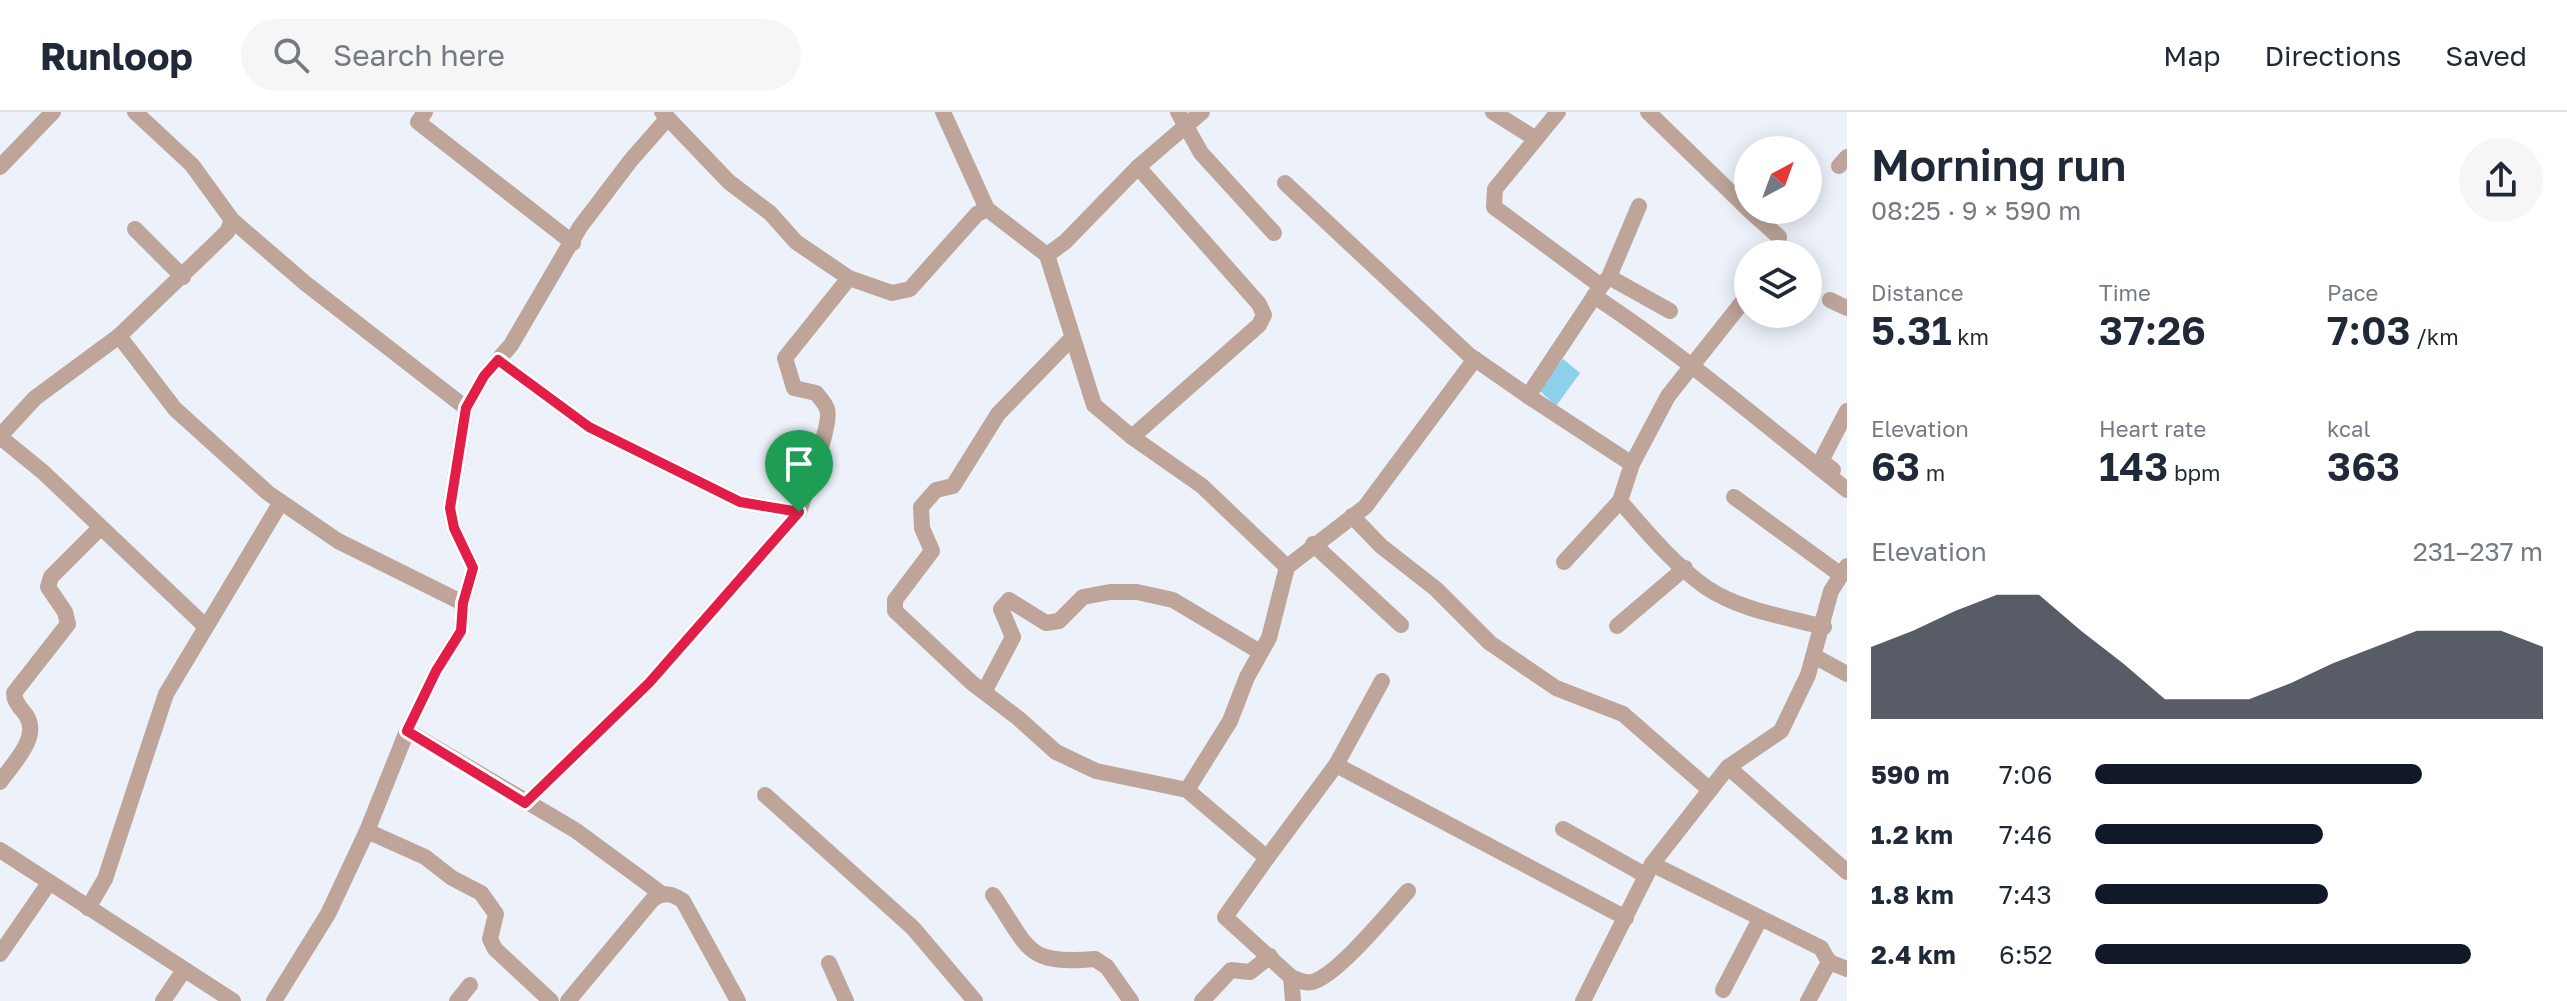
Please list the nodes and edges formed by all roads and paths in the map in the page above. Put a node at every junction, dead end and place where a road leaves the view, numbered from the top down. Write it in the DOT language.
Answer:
graph roads {
  1 [pos="53,112"];
  2 [pos="135,112"];
  3 [pos="425,112"];
  4 [pos="943,112"];
  5 [pos="1202,112"];
  6 [pos="1493,112"];
  7 [pos="1558,112"];
  8 [pos="1648,112"];
  9 [pos="665,116"];
  10 [pos="1182,120"];
  11 [pos="1536,139"];
  12 [pos="0,167"];
  13 [pos="1138,167"];
  14 [pos="1285,183"];
  15 [pos="1734,196"];
  16 [pos="1639,206"];
  17 [pos="987,209"];
  18 [pos="232,220"];
  19 [pos="1764,224"];
  20 [pos="135,229"];
  21 [pos="1274,233"];
  22 [pos="1779,240"];
  23 [pos="573,243"];
  24 [pos="1047,255"];
  25 [pos="183,277"];
  26 [pos="849,278"];
  27 [pos="1602,286"];
  28 [pos="1830,300"];
  29 [pos="1847,308"];
  30 [pos="1670,311"];
  31 [pos="1734,313"];
  32 [pos="119,336"];
  33 [pos="1071,339"];
  34 [pos="1475,359"];
  35 [pos="498,360"];
  36 [pos="1690,368"];
  37 [pos="1528,396"];
  38 [pos="466,408"];
  39 [pos="1847,411"];
  40 [pos="0,437"];
  41 [pos="1132,437"];
  42 [pos="1632,464"];
  43 [pos="1847,480"];
  44 [pos="1847,490"];
  45 [pos="1734,497"];
  46 [pos="1620,501"];
  47 [pos="281,502"];
  48 [pos="799,512"];
  49 [pos="1352,516"];
  50 [pos="100,528"];
  51 [pos="1802,535"];
  52 [pos="1313,544"];
  53 [pos="1564,562"];
  54 [pos="1287,567"];
  55 [pos="1685,568"];
  56 [pos="1844,569"];
  57 [pos="463,603"];
  58 [pos="1401,625"];
  59 [pos="205,626"];
  60 [pos="1617,626"];
  61 [pos="1824,627"];
  62 [pos="1260,652"];
  63 [pos="1814,656"];
  64 [pos="1847,674"];
  65 [pos="1382,681"];
  66 [pos="984,692"];
  67 [pos="407,731"];
  68 [pos="1336,765"];
  69 [pos="1728,767"];
  70 [pos="0,782"];
  71 [pos="1187,790"];
  72 [pos="1710,790"];
  73 [pos="765,795"];
  74 [pos="525,803"];
  75 [pos="1563,829"];
  76 [pos="367,831"];
  77 [pos="0,850"];
  78 [pos="1267,858"];
  79 [pos="1648,869"];
  80 [pos="1847,872"];
  81 [pos="49,883"];
  82 [pos="1408,891"];
  83 [pos="662,894"];
  84 [pos="993,895"];
  85 [pos="88,908"];
  86 [pos="1626,918"];
  87 [pos="1760,919"];
  88 [pos="0,954"];
  89 [pos="1270,956"];
  90 [pos="1829,962"];
  91 [pos="829,963"];
  92 [pos="1847,969"];
  93 [pos="184,970"];
  94 [pos="1291,977"];
  95 [pos="470,985"];
  96 [pos="1723,990"];
  97 [pos="163,1001"];
  98 [pos="233,1001"];
  99 [pos="274,1001"];
  100 [pos="457,1001"];
  101 [pos="551,1001"];
  102 [pos="568,1001"];
  103 [pos="738,1001"];
  104 [pos="846,1001"];
  105 [pos="975,1001"];
  106 [pos="1131,1001"];
  107 [pos="1202,1001"];
  108 [pos="1293,1001"];
  109 [pos="1583,1001"];
  110 [pos="1808,1001"];
  1 -- 12 [label="street"];
  2 -- 18 [label="street"];
  3 -- 23 [label="street"];
  4 -- 17 [label="street"];
  5 -- 10 [label="street"];
  6 -- 11 [label="street"];
  7 -- 11 [label="street"];
  8 -- 15 [label="street"];
  9 -- 23 [label="street"];
  9 -- 26 [label="street"];
  10 -- 13 [label="street"];
  10 -- 21 [label="street"];
  11 -- 27 [label="street"];
  13 -- 24 [label="street"];
  13 -- 41 [label="street"];
  14 -- 34 [label="street"];
  16 -- 27 [label="street"];
  17 -- 24 [label="street"];
  17 -- 26 [label="street"];
  18 -- 25 [label="street"];
  18 -- 38 [label="street"];
  19 -- 22 [label="street"];
  20 -- 25 [label="street"];
  23 -- 35 [label="street"];
  24 -- 33 [label="street"];
  25 -- 32 [label="street"];
  26 -- 48 [label="street"];
  27 -- 30 [label="street"];
  27 -- 36 [label="street"];
  27 -- 37 [label="street"];
  28 -- 29 [label="street"];
  31 -- 36 [label="street"];
  32 -- 40 [label="street"];
  32 -- 47 [label="street"];
  33 -- 41 [label="street"];
  33 -- 66 [label="street"];
  34 -- 37 [label="street"];
  34 -- 49 [label="street"];
  35 -- 38 [label="street"];
  35 -- 48 [label="street"];
  36 -- 42 [label="street"];
  36 -- 44 [label="street"];
  37 -- 42 [label="street"];
  38 -- 57 [label="street"];
  39 -- 43 [label="street"];
  40 -- 50 [label="street"];
  41 -- 54 [label="street"];
  42 -- 46 [label="street"];
  45 -- 56 [label="street"];
  46 -- 53 [label="street"];
  46 -- 55 [label="street"];
  47 -- 57 [label="street"];
  47 -- 59 [label="street"];
  48 -- 74 [label="street"];
  49 -- 52 [label="street"];
  49 -- 72 [label="street"];
  50 -- 59 [label="street"];
  50 -- 70 [label="street"];
  51 -- 56 [label="street"];
  52 -- 54 [label="street"];
  52 -- 58 [label="street"];
  54 -- 62 [label="street"];
  55 -- 60 [label="street"];
  55 -- 61 [label="street"];
  56 -- 61 [label="street"];
  57 -- 67 [label="street"];
  59 -- 85 [label="street"];
  61 -- 63 [label="street"];
  62 -- 66 [label="street"];
  62 -- 71 [label="street"];
  63 -- 64 [label="street"];
  63 -- 69 [label="street"];
  65 -- 68 [label="street"];
  66 -- 71 [label="street"];
  67 -- 74 [label="street"];
  67 -- 76 [label="street"];
  68 -- 78 [label="street"];
  68 -- 86 [label="street"];
  69 -- 72 [label="street"];
  69 -- 80 [label="street"];
  71 -- 78 [label="street"];
  72 -- 79 [label="street"];
  73 -- 105 [label="street"];
  74 -- 83 [label="street"];
  75 -- 79 [label="street"];
  76 -- 99 [label="street"];
  76 -- 101 [label="street"];
  77 -- 81 [label="street"];
  78 -- 89 [label="street"];
  79 -- 86 [label="street"];
  79 -- 87 [label="street"];
  81 -- 85 [label="street"];
  81 -- 88 [label="street"];
  82 -- 94 [label="street"];
  83 -- 102 [label="street"];
  83 -- 103 [label="street"];
  84 -- 106 [label="street"];
  85 -- 93 [label="street"];
  86 -- 109 [label="street"];
  87 -- 90 [label="street"];
  87 -- 96 [label="street"];
  89 -- 94 [label="street"];
  89 -- 107 [label="street"];
  90 -- 92 [label="street"];
  90 -- 110 [label="street"];
  91 -- 104 [label="street"];
  93 -- 97 [label="street"];
  93 -- 98 [label="street"];
  94 -- 108 [label="street"];
  95 -- 100 [label="street"];
}
